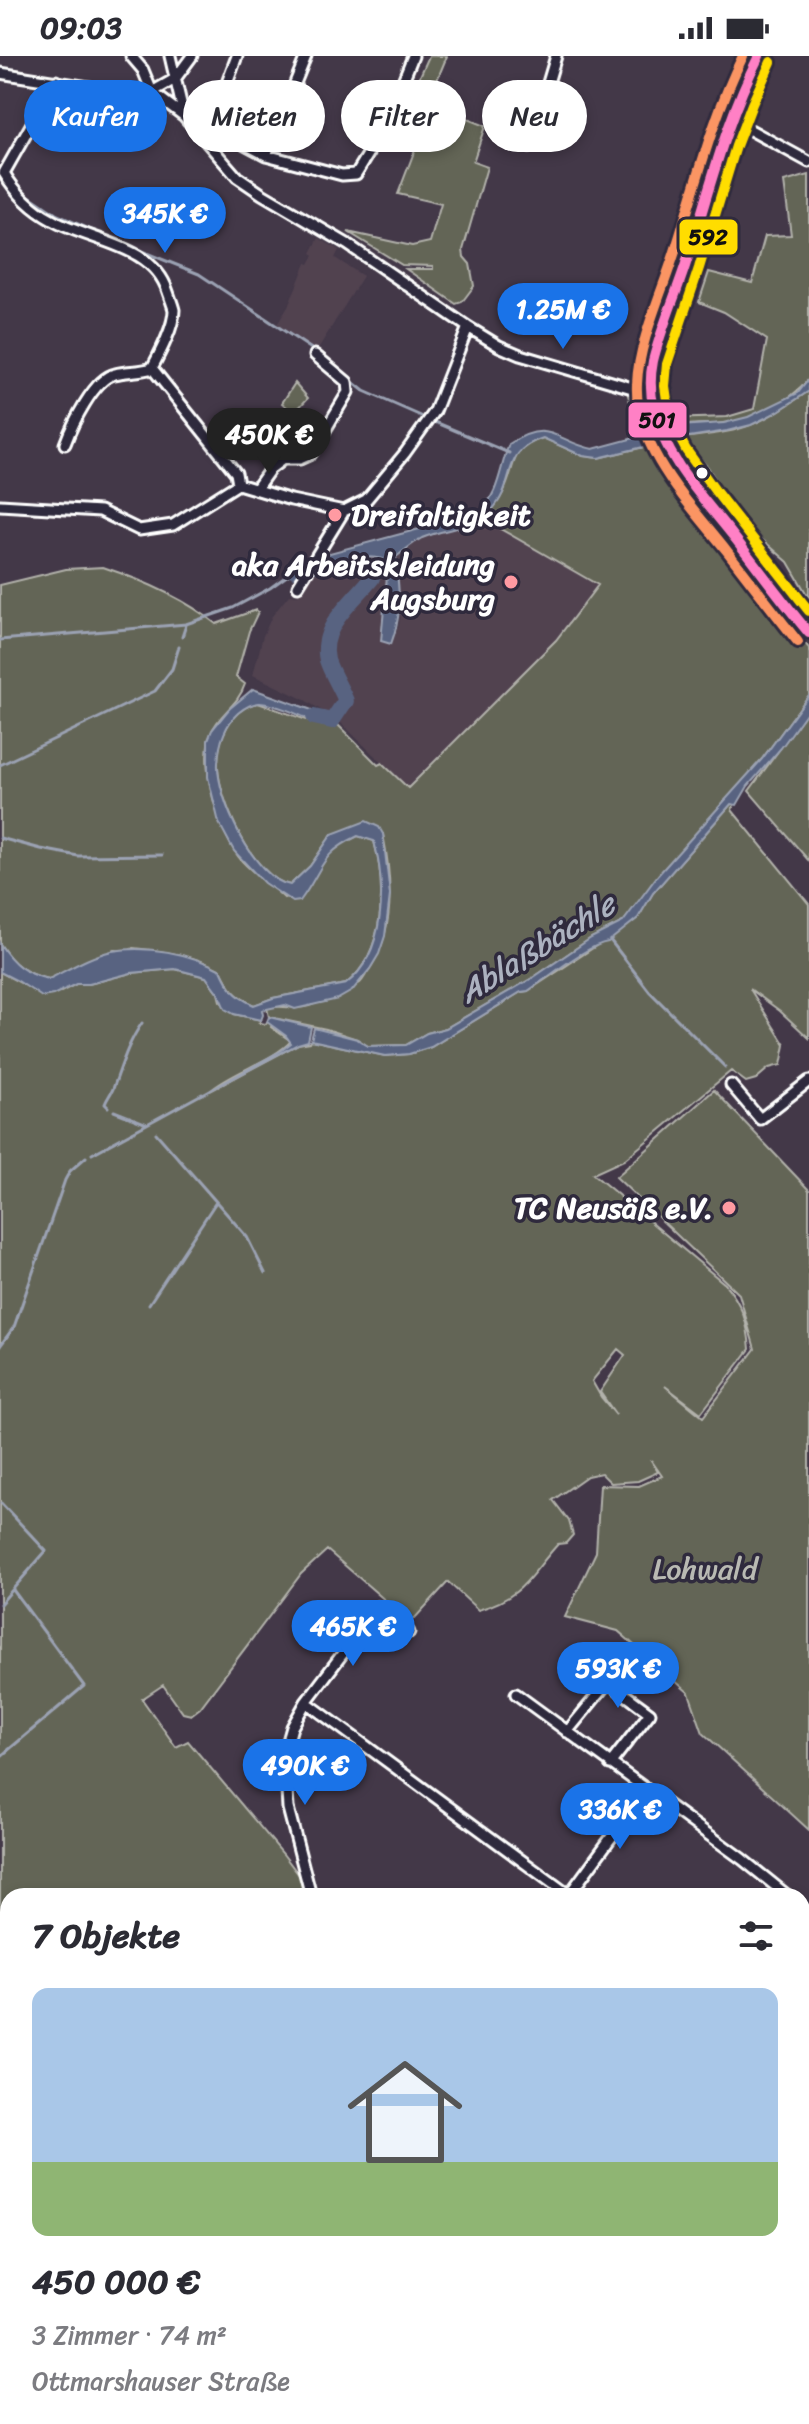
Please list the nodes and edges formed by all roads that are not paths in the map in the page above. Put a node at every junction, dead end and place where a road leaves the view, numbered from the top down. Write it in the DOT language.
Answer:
graph roads {
  1 [pos="131,56"];
  2 [pos="170,56"];
  3 [pos="192,56"];
  4 [pos="237,56"];
  5 [pos="306,56"];
  6 [pos="413,56"];
  7 [pos="556,56"];
  8 [pos="742,56"];
  9 [pos="756,60"];
  10 [pos="0,73"];
  11 [pos="175,79"];
  12 [pos="49,80"];
  13 [pos="147,80"];
  14 [pos="229,80"];
  15 [pos="549,80"];
  16 [pos="167,84"];
  17 [pos="183,112"];
  18 [pos="732,120"];
  19 [pos="24,138"];
  20 [pos="215,152"];
  21 [pos="260,152"];
  22 [pos="266,155"];
  23 [pos="809,162"];
  24 [pos="468,327"];
  25 [pos="315,355"];
  26 [pos="152,368"];
  27 [pos="649,393"];
  28 [pos="65,444"];
  29 [pos="238,484"];
  30 [pos="256,489"];
  31 [pos="0,505"];
  32 [pos="344,511"];
  33 [pos="298,586"];
  34 [pos="809,633"];
  35 [pos="809,1081"];
  36 [pos="731,1085"];
  37 [pos="409,1632"];
  38 [pos="516,1694"];
  39 [pos="306,1702"];
  40 [pos="567,1732"];
  41 [pos="610,1764"];
  42 [pos="646,1790"];
  43 [pos="309,1888"];
  44 [pos="559,1888"];
  45 [pos="576,1888"];
  46 [pos="778,1888"];
  1 -- 13 [label="street"];
  2 -- 11 [label="street"];
  3 -- 11 [label="street"];
  4 -- 14 [label="street"];
  5 -- 22 [label="street"];
  6 -- 22 [label="street"];
  7 -- 15 [label="street"];
  8 -- 9 [label="street"];
  9 -- 18 [label="street"];
  10 -- 12 [label="street"];
  11 -- 16 [label="street"];
  11 -- 17 [label="street"];
  18 -- 23 [label="street"];
  18 -- 27 [label="street"];
  19 -- 26 [label="street"];
  20 -- 24 [label="street"];
  21 -- 22 [label="street"];
  24 -- 27 [label="street"];
  24 -- 32 [label="street"];
  25 -- 30 [label="street"];
  26 -- 28 [label="street"];
  26 -- 29 [label="street"];
  27 -- 34 [label="street"];
  29 -- 30 [label="street"];
  29 -- 31 [label="street"];
  30 -- 32 [label="street"];
  32 -- 33 [label="street"];
  35 -- 36 [label="street"];
  37 -- 39 [label="street"];
  38 -- 40 [label="street"];
  39 -- 43 [label="street"];
  39 -- 44 [label="street"];
  40 -- 41 [label="street"];
  40 -- 41 [label="street"];
  41 -- 42 [label="street"];
  42 -- 45 [label="street"];
  42 -- 46 [label="street"];
}
